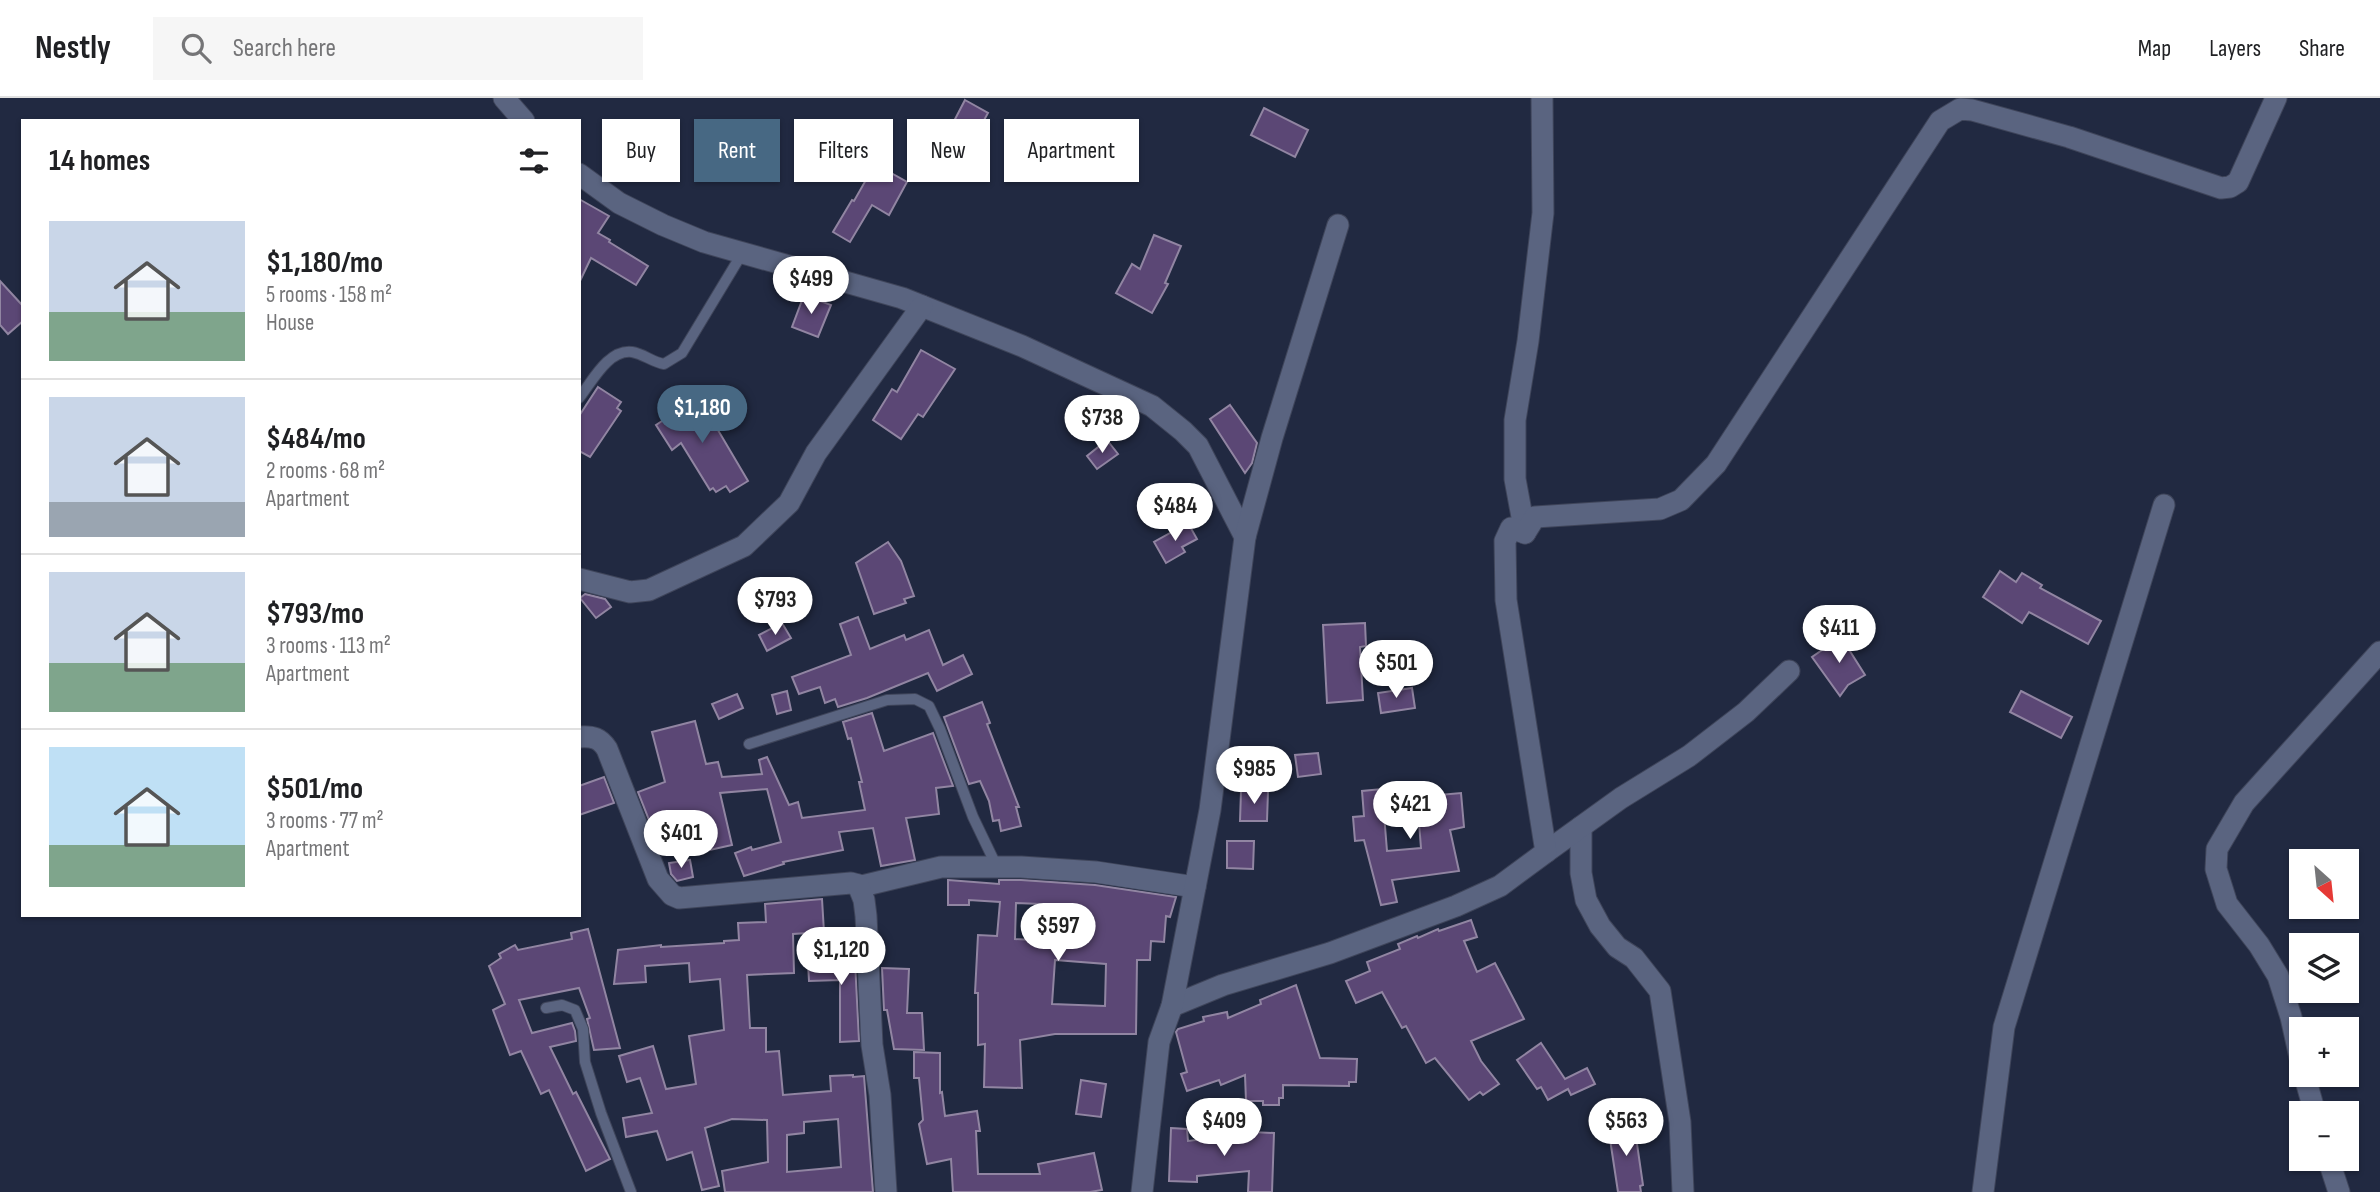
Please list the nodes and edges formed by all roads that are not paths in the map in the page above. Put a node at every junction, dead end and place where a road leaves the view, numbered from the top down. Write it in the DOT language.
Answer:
graph roads {
  1 [pos="504,98"];
  2 [pos="1542,98"];
  3 [pos="2276,98"];
  4 [pos="522,119"];
  5 [pos="581,175"];
  6 [pos="1338,225"];
  7 [pos="743,252"];
  8 [pos="922,306"];
  9 [pos="581,395"];
  10 [pos="2164,505"];
  11 [pos="1525,533"];
  12 [pos="1245,537"];
  13 [pos="581,580"];
  14 [pos="2380,652"];
  15 [pos="1789,671"];
  16 [pos="581,737"];
  17 [pos="750,744"];
  18 [pos="1581,827"];
  19 [pos="1546,852"];
  20 [pos="997,867"];
  21 [pos="858,885"];
  22 [pos="1195,887"];
  23 [pos="1172,1006"];
  24 [pos="546,1008"];
  25 [pos="2291,1017"];
  26 [pos="2332,1171"];
  27 [pos="631,1192"];
  28 [pos="886,1192"];
  29 [pos="1142,1192"];
  30 [pos="1683,1192"];
  31 [pos="1983,1192"];
  32 [pos="2339,1192"];
  1 -- 4 [label="street"];
  2 -- 11 [label="street"];
  3 -- 11 [label="street"];
  5 -- 7 [label="street"];
  6 -- 12 [label="street"];
  7 -- 8 [label="street"];
  7 -- 9 [label="lane"];
  8 -- 12 [label="street"];
  8 -- 13 [label="street"];
  10 -- 31 [label="street"];
  11 -- 19 [label="street"];
  12 -- 22 [label="street"];
  14 -- 25 [label="street"];
  15 -- 18 [label="street"];
  16 -- 21 [label="street"];
  17 -- 20 [label="lane"];
  18 -- 19 [label="street"];
  18 -- 30 [label="street"];
  19 -- 23 [label="street"];
  20 -- 21 [label="street"];
  20 -- 22 [label="street"];
  21 -- 28 [label="street"];
  22 -- 23 [label="street"];
  23 -- 29 [label="street"];
  24 -- 27 [label="lane"];
  26 -- 32 [label="street"];
}
